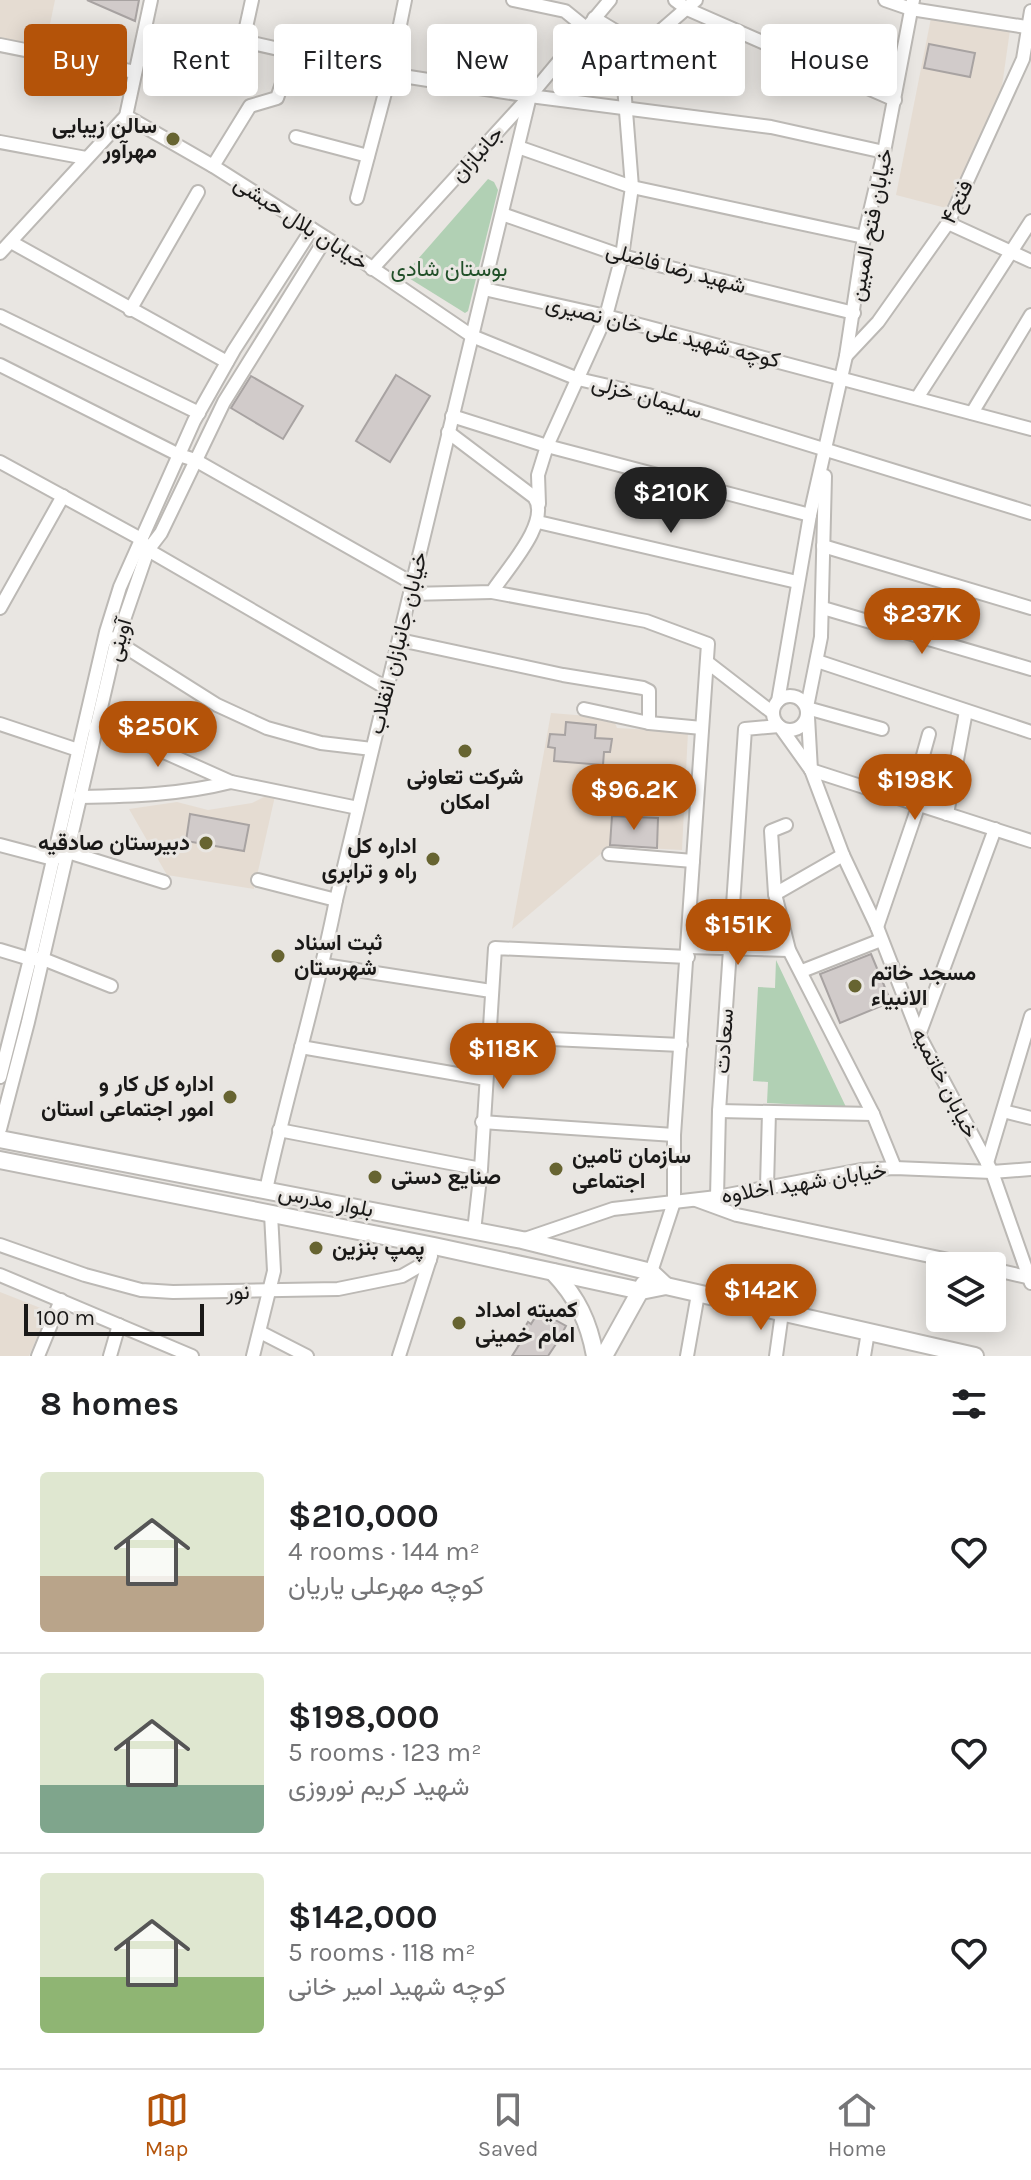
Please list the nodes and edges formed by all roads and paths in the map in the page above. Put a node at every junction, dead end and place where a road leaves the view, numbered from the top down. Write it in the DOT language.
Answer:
graph roads {
  1 [pos="151,0"];
  2 [pos="252,0"];
  3 [pos="405,0"];
  4 [pos="513,0"];
  5 [pos="610,0"];
  6 [pos="675,0"];
  7 [pos="885,0"];
  8 [pos="912,4"];
  9 [pos="692,5"];
  10 [pos="566,6"];
  11 [pos="1031,11"];
  12 [pos="590,23"];
  13 [pos="247,24"];
  14 [pos="400,24"];
  15 [pos="669,24"];
  16 [pos="1026,27"];
  17 [pos="0,45"];
  18 [pos="1027,62"];
  19 [pos="135,72"];
  20 [pos="537,87"];
  21 [pos="278,96"];
  22 [pos="384,96"];
  23 [pos="530,96"];
  24 [pos="625,96"];
  25 [pos="895,100"];
  26 [pos="626,108"];
  27 [pos="126,116"];
  28 [pos="296,137"];
  29 [pos="0,142"];
  30 [pos="518,147"];
  31 [pos="884,152"];
  32 [pos="368,156"];
  33 [pos="86,158"];
  34 [pos="213,166"];
  35 [pos="632,187"];
  36 [pos="198,192"];
  37 [pos="357,198"];
  38 [pos="502,214"];
  39 [pos="1031,221"];
  40 [pos="948,223"];
  41 [pos="312,229"];
  42 [pos="864,237"];
  43 [pos="326,238"];
  44 [pos="11,242"];
  45 [pos="1011,252"];
  46 [pos="0,253"];
  47 [pos="622,256"];
  48 [pos="1031,261"];
  49 [pos="372,269"];
  50 [pos="484,289"];
  51 [pos="130,310"];
  52 [pos="854,313"];
  53 [pos="1031,315"];
  54 [pos="0,316"];
  55 [pos="606,316"];
  56 [pos="472,336"];
  57 [pos="846,356"];
  58 [pos="227,362"];
  59 [pos="0,365"];
  60 [pos="841,377"];
  61 [pos="578,379"];
  62 [pos="917,398"];
  63 [pos="199,413"];
  64 [pos="972,413"];
  65 [pos="452,416"];
  66 [pos="1031,429"];
  67 [pos="448,432"];
  68 [pos="547,446"];
  69 [pos="825,449"];
  70 [pos="179,455"];
  71 [pos="195,460"];
  72 [pos="0,462"];
  73 [pos="63,496"];
  74 [pos="539,504"];
  75 [pos="1031,513"];
  76 [pos="810,515"];
  77 [pos="538,522"];
  78 [pos="144,545"];
  79 [pos="823,546"];
  80 [pos="797,582"];
  81 [pos="411,589"];
  82 [pos="492,592"];
  83 [pos="0,608"];
  84 [pos="823,608"];
  85 [pos="1031,608"];
  86 [pos="106,632"];
  87 [pos="400,640"];
  88 [pos="116,643"];
  89 [pos="817,661"];
  90 [pos="707,662"];
  91 [pos="1031,669"];
  92 [pos="388,689"];
  93 [pos="775,707"];
  94 [pos="584,709"];
  95 [pos="807,709"];
  96 [pos="966,711"];
  97 [pos="99,723"];
  98 [pos="649,723"];
  99 [pos="0,724"];
  100 [pos="780,727"];
  101 [pos="702,728"];
  102 [pos="882,729"];
  103 [pos="1031,732"];
  104 [pos="929,734"];
  105 [pos="372,749"];
  106 [pos="78,750"];
  107 [pos="811,770"];
  108 [pos="231,782"];
  109 [pos="79,797"];
  110 [pos="914,803"];
  111 [pos="358,808"];
  112 [pos="947,814"];
  113 [pos="786,825"];
  114 [pos="995,829"];
  115 [pos="1031,841"];
  116 [pos="0,845"];
  117 [pos="68,852"];
  118 [pos="609,854"];
  119 [pos="843,855"];
  120 [pos="53,859"];
  121 [pos="693,861"];
  122 [pos="258,880"];
  123 [pos="164,882"];
  124 [pos="775,894"];
  125 [pos="336,900"];
  126 [pos="879,934"];
  127 [pos="731,948"];
  128 [pos="0,950"];
  129 [pos="789,950"];
  130 [pos="688,952"];
  131 [pos="37,959"];
  132 [pos="324,965"];
  133 [pos="802,971"];
  134 [pos="111,986"];
  135 [pos="491,991"];
  136 [pos="1031,1016"];
  137 [pos="1029,1032"];
  138 [pos="919,1035"];
  139 [pos="489,1036"];
  140 [pos="681,1045"];
  141 [pos="301,1047"];
  142 [pos="0,1076"];
  143 [pos="486,1079"];
  144 [pos="719,1111"];
  145 [pos="1003,1111"];
  146 [pos="769,1112"];
  147 [pos="873,1114"];
  148 [pos="1031,1118"];
  149 [pos="482,1122"];
  150 [pos="0,1129"];
  151 [pos="279,1130"];
  152 [pos="674,1135"];
  153 [pos="0,1139"];
  154 [pos="0,1160"];
  155 [pos="895,1168"];
  156 [pos="990,1168"];
  157 [pos="481,1169"];
  158 [pos="1031,1169"];
  159 [pos="767,1186"];
  160 [pos="266,1190"];
  161 [pos="717,1197"];
  162 [pos="693,1199"];
  163 [pos="674,1202"];
  164 [pos="380,1212"];
  165 [pos="271,1214"];
  166 [pos="474,1231"];
  167 [pos="374,1234"];
  168 [pos="522,1240"];
  169 [pos="0,1245"];
  170 [pos="432,1253"];
  171 [pos="926,1255"];
  172 [pos="553,1272"];
  173 [pos="651,1272"];
  174 [pos="1006,1273"];
  175 [pos="0,1275"];
  176 [pos="1030,1279"];
  177 [pos="666,1286"];
  178 [pos="641,1291"];
  179 [pos="268,1292"];
  180 [pos="698,1294"];
  181 [pos="61,1300"];
  182 [pos="782,1313"];
  183 [pos="119,1325"];
  184 [pos="260,1332"];
  185 [pos="868,1332"];
  186 [pos="164,1350"];
  187 [pos="38,1356"];
  188 [pos="110,1356"];
  189 [pos="192,1356"];
  190 [pos="253,1356"];
  191 [pos="307,1356"];
  192 [pos="399,1356"];
  193 [pos="595,1356"];
  194 [pos="604,1356"];
  195 [pos="687,1356"];
  196 [pos="776,1356"];
  197 [pos="864,1356"];
  198 [pos="975,1356"];
  1 -- 19 [label="street"];
  2 -- 13 [label="street"];
  3 -- 14 [label="street"];
  4 -- 10 [label="street"];
  5 -- 12 [label="street, جانبازان"];
  6 -- 9 [label="street"];
  7 -- 8 [label="street"];
  8 -- 16 [label="street"];
  8 -- 25 [label="street, خیابان فتح المبین"];
  9 -- 15 [label="street"];
  9 -- 25 [label="street"];
  10 -- 12 [label="street"];
  11 -- 16 [label="street, فتح۴"];
  12 -- 20 [label="street, جانبازان"];
  16 -- 18 [label="street, فتح۴"];
  17 -- 19 [label="street"];
  18 -- 40 [label="street, فتح۴"];
  19 -- 27 [label="street"];
  21 -- 34 [label="street"];
  22 -- 32 [label="street"];
  23 -- 26 [label="street"];
  23 -- 30 [label="street, خیابان جانبازان انقلاب"];
  23 -- 49 [label="street, جانبازان"];
  24 -- 26 [label="street"];
  25 -- 31 [label="street, خیابان فتح المبین"];
  26 -- 31 [label="street"];
  26 -- 35 [label="street"];
  27 -- 33 [label="street"];
  27 -- 34 [label="street, خیابان بلال حبشی"];
  28 -- 32 [label="street"];
  29 -- 33 [label="street"];
  30 -- 35 [label="street"];
  30 -- 38 [label="street, خیابان جانبازان انقلاب"];
  31 -- 42 [label="street, خیابان فتح المبین"];
  32 -- 37 [label="street"];
  33 -- 44 [label="street"];
  34 -- 41 [label="street, خیابان بلال حبشی"];
  35 -- 42 [label="street"];
  35 -- 47 [label="street"];
  36 -- 51 [label="street"];
  38 -- 47 [label="street, شهید رضا فاضلی"];
  38 -- 50 [label="street, خیابان جانبازان انقلاب"];
  39 -- 45 [label="street"];
  40 -- 45 [label="street"];
  40 -- 57 [label="street, فتح۴"];
  41 -- 43 [label="street, خیابان بلال حبشی"];
  41 -- 58 [label="street, آوینی"];
  42 -- 52 [label="street, خیابان فتح المبین"];
  43 -- 49 [label="street, خیابان بلال حبشی"];
  43 -- 71 [label="street, آوینی"];
  44 -- 46 [label="street"];
  44 -- 51 [label="street"];
  45 -- 48 [label="street"];
  45 -- 62 [label="street"];
  47 -- 52 [label="street, شهید رضا فاضلی"];
  47 -- 55 [label="street"];
  49 -- 56 [label="street, خیابان بلال حبشی"];
  50 -- 55 [label="street, کوچه شهید علی خان نصیری"];
  50 -- 56 [label="street, خیابان جانبازان انقلاب"];
  51 -- 58 [label="street"];
  52 -- 57 [label="street, خیابان فتح المبین"];
  53 -- 64 [label="street"];
  54 -- 63 [label="street"];
  55 -- 60 [label="street, کوچه شهید علی خان نصیری"];
  55 -- 61 [label="street"];
  56 -- 61 [label="street, سلیمان خزلی"];
  56 -- 65 [label="street, خیابان جانبازان انقلاب"];
  57 -- 60 [label="street, خیابان فتح المبین"];
  58 -- 63 [label="street, آوینی"];
  59 -- 70 [label="street"];
  60 -- 62 [label="street, کوچه شهید علی خان نصیری"];
  60 -- 69 [label="street, خیابان فتح المبین"];
  61 -- 68 [label="street"];
  61 -- 69 [label="street, سلیمان خزلی"];
  62 -- 64 [label="street, کوچه شهید علی خان نصیری"];
  63 -- 70 [label="street, آوینی"];
  64 -- 66 [label="street, کوچه شهید علی خان نصیری"];
  65 -- 67 [label="street, خیابان جانبازان انقلاب"];
  65 -- 68 [label="street"];
  67 -- 74 [label="street"];
  67 -- 81 [label="street, خیابان جانبازان انقلاب"];
  68 -- 74 [label="street"];
  68 -- 76 [label="street"];
  69 -- 75 [label="street, سلیمان خزلی"];
  69 -- 76 [label="street, خیابان فتح المبین"];
  69 -- 79 [label="street, خیابان فتح المبین"];
  70 -- 71 [label="street"];
  70 -- 78 [label="street, آوینی"];
  71 -- 78 [label="street, آوینی"];
  71 -- 81 [label="street"];
  72 -- 73 [label="street"];
  73 -- 78 [label="street"];
  73 -- 83 [label="street"];
  74 -- 77 [label="street"];
  76 -- 80 [label="street, خیابان فتح المبین"];
  77 -- 80 [label="street"];
  77 -- 82 [label="street"];
  78 -- 86 [label="street, آوینی"];
  78 -- 88 [label="street, آوینی"];
  78 -- 92 [label="street"];
  79 -- 84 [label="street, خیابان فتح المبین"];
  79 -- 85 [label="street"];
  80 -- 93 [label="street, خیابان فتح المبین"];
  81 -- 82 [label="street"];
  81 -- 87 [label="street, خیابان جانبازان انقلاب"];
  82 -- 90 [label="street"];
  84 -- 89 [label="street, خیابان فتح المبین"];
  84 -- 91 [label="street"];
  86 -- 88 [label="street"];
  86 -- 106 [label="street, آوینی"];
  87 -- 92 [label="street, خیابان جانبازان انقلاب"];
  87 -- 98 [label="street"];
  88 -- 97 [label="street, آوینی"];
  88 -- 105 [label="street"];
  89 -- 95 [label="street, خیابان فتح المبین"];
  89 -- 96 [label="street"];
  90 -- 93 [label="street"];
  90 -- 101 [label="street"];
  92 -- 105 [label="street, خیابان جانبازان انقلاب"];
  93 -- 95 [label="street"];
  93 -- 100 [label="street"];
  94 -- 98 [label="street"];
  95 -- 100 [label="street"];
  95 -- 102 [label="street"];
  95 -- 107 [label="street, خیابان خاتمیه"];
  96 -- 103 [label="street"];
  96 -- 112 [label="street"];
  97 -- 106 [label="street"];
  97 -- 108 [label="street"];
  97 -- 109 [label="street, آوینی"];
  98 -- 101 [label="street"];
  99 -- 106 [label="street"];
  100 -- 107 [label="street, خیابان خاتمیه"];
  100 -- 127 [label="street, سعادت"];
  101 -- 121 [label="street"];
  104 -- 110 [label="street"];
  105 -- 111 [label="street, خیابان جانبازان انقلاب"];
  106 -- 120 [label="street, آوینی"];
  107 -- 110 [label="street"];
  107 -- 119 [label="street, خیابان خاتمیه"];
  108 -- 109 [label="street"];
  108 -- 111 [label="street"];
  109 -- 117 [label="street, آوینی"];
  110 -- 112 [label="street"];
  110 -- 126 [label="street"];
  111 -- 125 [label="street, خیابان جانبازان انقلاب"];
  112 -- 114 [label="street"];
  113 -- 124 [label="street"];
  114 -- 115 [label="street"];
  114 -- 138 [label="street"];
  116 -- 120 [label="street"];
  117 -- 120 [label="street"];
  117 -- 123 [label="street"];
  117 -- 131 [label="street, آوینی"];
  118 -- 121 [label="street"];
  119 -- 124 [label="street"];
  119 -- 126 [label="street, خیابان خاتمیه"];
  120 -- 131 [label="street, آوینی"];
  121 -- 130 [label="street"];
  122 -- 125 [label="street"];
  124 -- 129 [label="street"];
  125 -- 132 [label="street, خیابان جانبازان انقلاب"];
  126 -- 133 [label="street"];
  126 -- 138 [label="street, خیابان خاتمیه"];
  127 -- 129 [label="street"];
  127 -- 130 [label="street"];
  127 -- 144 [label="street, سعادت"];
  128 -- 131 [label="street"];
  129 -- 133 [label="street"];
  130 -- 135 [label="street"];
  130 -- 140 [label="street"];
  131 -- 134 [label="street"];
  131 -- 142 [label="street, آوینی"];
  131 -- 150 [label="street, آوینی"];
  132 -- 135 [label="street"];
  132 -- 141 [label="street, خیابان جانبازان انقلاب"];
  133 -- 147 [label="street"];
  135 -- 139 [label="street"];
  136 -- 137 [label="street"];
  137 -- 145 [label="street"];
  138 -- 156 [label="street, خیابان خاتمیه"];
  139 -- 140 [label="street"];
  139 -- 143 [label="street"];
  140 -- 152 [label="street"];
  141 -- 143 [label="street"];
  141 -- 151 [label="street, خیابان جانبازان انقلاب"];
  143 -- 149 [label="street"];
  144 -- 146 [label="street"];
  144 -- 161 [label="street, سعادت"];
  145 -- 148 [label="street"];
  145 -- 156 [label="street"];
  146 -- 147 [label="street"];
  146 -- 159 [label="street"];
  147 -- 155 [label="street"];
  149 -- 152 [label="street"];
  149 -- 157 [label="street"];
  151 -- 157 [label="street"];
  151 -- 160 [label="street, خیابان جانبازان انقلاب"];
  152 -- 163 [label="street"];
  153 -- 160 [label="main road, بلوار مدرس"];
  154 -- 165 [label="main road, بلوار مدرس"];
  155 -- 156 [label="street, خیابان شهید اخلاوه"];
  155 -- 159 [label="street, خیابان شهید اخلاوه"];
  156 -- 158 [label="street, خیابان شهید اخلاوه"];
  156 -- 176 [label="street, خیابان خاتمیه"];
  157 -- 166 [label="street"];
  159 -- 161 [label="street, خیابان شهید اخلاوه"];
  160 -- 164 [label="main road, بلوار مدرس"];
  161 -- 162 [label="street, خیابان شهید اخلاوه"];
  162 -- 163 [label="street, خیابان شهید اخلاوه"];
  162 -- 171 [label="street"];
  163 -- 168 [label="street, خیابان شهید اخلاوه"];
  163 -- 173 [label="street"];
  164 -- 166 [label="main road, بلوار مدرس"];
  164 -- 167 [label="main road"];
  165 -- 167 [label="main road, بلوار مدرس"];
  165 -- 179 [label="street"];
  166 -- 168 [label="main road, بلوار مدرس"];
  167 -- 170 [label="main road, بلوار مدرس"];
  168 -- 173 [label="main road, بلوار مدرس"];
  169 -- 179 [label="street, نور"];
  170 -- 172 [label="main road, بلوار مدرس"];
  170 -- 179 [label="street, نور"];
  170 -- 192 [label="street"];
  172 -- 178 [label="main road, بلوار مدرس"];
  172 -- 193 [label="main road"];
  173 -- 177 [label="main road"];
  173 -- 178 [label="main road"];
  174 -- 176 [label="street"];
  175 -- 181 [label="street"];
  177 -- 178 [label="main road"];
  177 -- 180 [label="main road"];
  178 -- 194 [label="main road"];
  179 -- 184 [label="street"];
  180 -- 182 [label="main road"];
  180 -- 195 [label="street"];
  181 -- 183 [label="street"];
  181 -- 187 [label="street"];
  182 -- 185 [label="main road"];
  182 -- 196 [label="street"];
  183 -- 186 [label="street"];
  183 -- 188 [label="street"];
  184 -- 190 [label="street"];
  184 -- 191 [label="street"];
  185 -- 197 [label="street"];
  185 -- 198 [label="main road"];
  186 -- 189 [label="street"];
}
